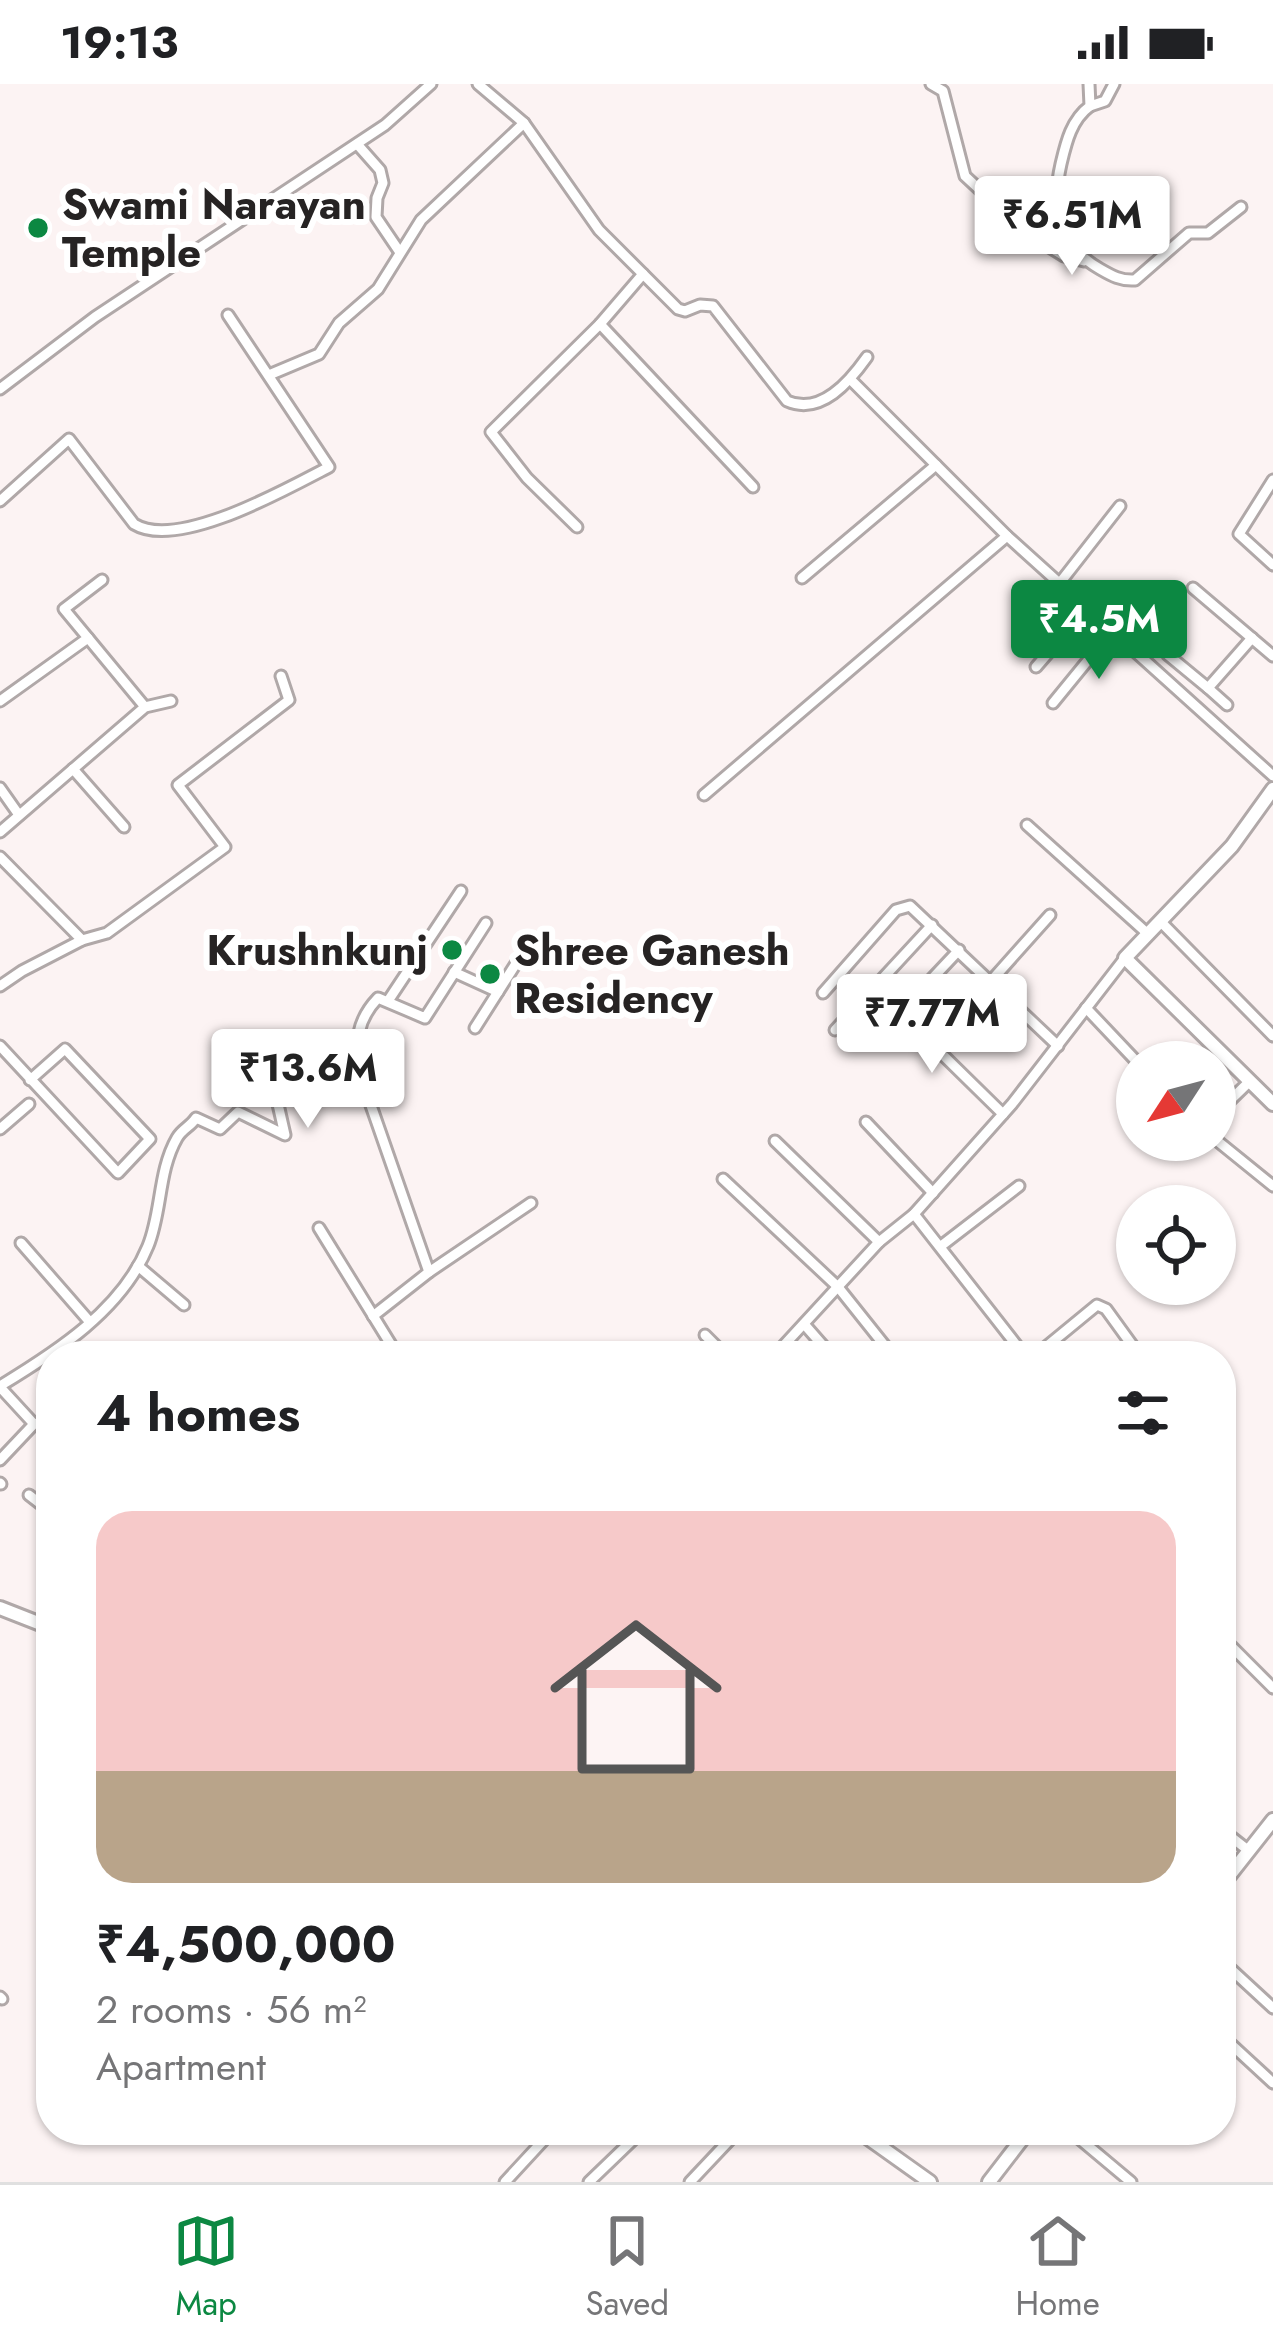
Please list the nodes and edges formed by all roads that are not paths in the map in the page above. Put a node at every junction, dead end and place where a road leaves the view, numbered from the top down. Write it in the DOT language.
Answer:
graph roads {
  1 [pos="431,84"];
  2 [pos="478,84"];
  3 [pos="931,84"];
  4 [pos="1090,84"];
  5 [pos="1114,84"];
  6 [pos="1090,106"];
  7 [pos="524,123"];
  8 [pos="357,144"];
  9 [pos="1241,207"];
  10 [pos="399,251"];
  11 [pos="1089,262"];
  12 [pos="643,274"];
  13 [pos="228,316"];
  14 [pos="600,324"];
  15 [pos="867,357"];
  16 [pos="269,375"];
  17 [pos="850,380"];
  18 [pos="0,389"];
  19 [pos="936,465"];
  20 [pos="1273,480"];
  21 [pos="753,487"];
  22 [pos="2,495"];
  23 [pos="1120,506"];
  24 [pos="577,527"];
  25 [pos="1007,536"];
  26 [pos="1273,566"];
  27 [pos="802,578"];
  28 [pos="102,580"];
  29 [pos="1058,584"];
  30 [pos="1193,588"];
  31 [pos="1086,609"];
  32 [pos="1111,632"];
  33 [pos="88,638"];
  34 [pos="1252,638"];
  35 [pos="1168,655"];
  36 [pos="1273,656"];
  37 [pos="1036,667"];
  38 [pos="281,676"];
  39 [pos="1208,688"];
  40 [pos="0,700"];
  41 [pos="171,701"];
  42 [pos="1053,703"];
  43 [pos="1227,705"];
  44 [pos="145,707"];
  45 [pos="73,769"];
  46 [pos="1273,776"];
  47 [pos="0,788"];
  48 [pos="1273,789"];
  49 [pos="704,795"];
  50 [pos="19,815"];
  51 [pos="1027,825"];
  52 [pos="124,827"];
  53 [pos="0,832"];
  54 [pos="0,856"];
  55 [pos="461,891"];
  56 [pos="1050,915"];
  57 [pos="1160,921"];
  58 [pos="486,923"];
  59 [pos="932,925"];
  60 [pos="1148,934"];
  61 [pos="82,940"];
  62 [pos="529,943"];
  63 [pos="959,950"];
  64 [pos="1125,958"];
  65 [pos="454,972"];
  66 [pos="992,980"];
  67 [pos="927,984"];
  68 [pos="0,986"];
  69 [pos="498,992"];
  70 [pos="823,993"];
  71 [pos="388,1001"];
  72 [pos="892,1006"];
  73 [pos="1086,1008"];
  74 [pos="475,1028"];
  75 [pos="835,1030"];
  76 [pos="1273,1036"];
  77 [pos="1118,1041"];
  78 [pos="0,1046"];
  79 [pos="1058,1046"];
  80 [pos="30,1080"];
  81 [pos="1250,1081"];
  82 [pos="274,1091"];
  83 [pos="1236,1095"];
  84 [pos="1273,1103"];
  85 [pos="29,1104"];
  86 [pos="1003,1114"];
  87 [pos="866,1122"];
  88 [pos="0,1129"];
  89 [pos="775,1141"];
  90 [pos="1236,1156"];
  91 [pos="723,1179"];
  92 [pos="1019,1186"];
  93 [pos="1273,1186"];
  94 [pos="933,1193"];
  95 [pos="531,1203"];
  96 [pos="914,1214"];
  97 [pos="320,1228"];
  98 [pos="21,1243"];
  99 [pos="879,1243"];
  100 [pos="941,1246"];
  101 [pos="138,1266"];
  102 [pos="429,1272"];
  103 [pos="838,1287"];
  104 [pos="184,1305"];
  105 [pos="373,1316"];
  106 [pos="89,1322"];
  107 [pos="804,1324"];
  108 [pos="705,1336"];
  109 [pos="70,1341"];
  110 [pos="389,1341"];
  111 [pos="710,1341"];
  112 [pos="789,1341"];
  113 [pos="819,1341"];
  114 [pos="881,1341"];
  115 [pos="1014,1341"];
  116 [pos="1054,1341"];
  117 [pos="1128,1341"];
  118 [pos="36,1369"];
  119 [pos="0,1386"];
  120 [pos="10,1399"];
  121 [pos="0,1409"];
  122 [pos="34,1424"];
  123 [pos="0,1460"];
  124 [pos="29,1495"];
  125 [pos="36,1500"];
  126 [pos="0,1608"];
  127 [pos="36,1622"];
  128 [pos="1236,1651"];
  129 [pos="1273,1688"];
  130 [pos="1273,1820"];
  131 [pos="1236,1841"];
  132 [pos="1249,1851"];
  133 [pos="1236,1867"];
  134 [pos="1236,1974"];
  135 [pos="1273,2008"];
  136 [pos="1236,2049"];
  137 [pos="1273,2083"];
  138 [pos="539,2145"];
  139 [pos="628,2145"];
  140 [pos="725,2145"];
  141 [pos="878,2145"];
  142 [pos="1017,2145"];
  143 [pos="1087,2145"];
  144 [pos="505,2182"];
  145 [pos="589,2182"];
  146 [pos="690,2182"];
  147 [pos="930,2182"];
  148 [pos="988,2182"];
  149 [pos="1131,2182"];
  1 -- 8 [label="street"];
  2 -- 7 [label="street"];
  3 -- 11 [label="street"];
  4 -- 6 [label="street"];
  5 -- 6 [label="street"];
  6 -- 11 [label="street"];
  7 -- 10 [label="street"];
  7 -- 12 [label="street"];
  8 -- 10 [label="street"];
  8 -- 18 [label="street"];
  9 -- 11 [label="street"];
  10 -- 16 [label="street"];
  12 -- 14 [label="street"];
  12 -- 17 [label="street"];
  13 -- 16 [label="street"];
  14 -- 21 [label="street"];
  14 -- 24 [label="street"];
  15 -- 17 [label="street"];
  16 -- 22 [label="street"];
  17 -- 19 [label="street"];
  19 -- 25 [label="street"];
  19 -- 27 [label="street"];
  20 -- 26 [label="street"];
  23 -- 29 [label="street"];
  25 -- 29 [label="street"];
  25 -- 49 [label="street"];
  28 -- 33 [label="street"];
  29 -- 31 [label="street"];
  30 -- 34 [label="street"];
  31 -- 32 [label="street"];
  31 -- 37 [label="street"];
  32 -- 42 [label="street"];
  32 -- 46 [label="street"];
  33 -- 40 [label="street"];
  33 -- 44 [label="street"];
  34 -- 36 [label="street"];
  34 -- 39 [label="street"];
  35 -- 39 [label="street"];
  38 -- 61 [label="street"];
  39 -- 43 [label="street"];
  41 -- 44 [label="street"];
  44 -- 45 [label="street"];
  45 -- 50 [label="street"];
  45 -- 52 [label="street"];
  47 -- 50 [label="street"];
  48 -- 57 [label="street"];
  50 -- 53 [label="street"];
  51 -- 60 [label="street"];
  54 -- 61 [label="street"];
  55 -- 71 [label="street"];
  56 -- 66 [label="street"];
  57 -- 60 [label="street"];
  57 -- 76 [label="street"];
  58 -- 65 [label="street"];
  59 -- 63 [label="street"];
  59 -- 70 [label="street"];
  59 -- 75 [label="street"];
  60 -- 64 [label="street"];
  61 -- 68 [label="street"];
  62 -- 69 [label="street"];
  63 -- 66 [label="street"];
  63 -- 67 [label="street"];
  64 -- 73 [label="street"];
  64 -- 81 [label="street"];
  65 -- 69 [label="street"];
  65 -- 71 [label="street"];
  66 -- 79 [label="street"];
  69 -- 74 [label="street"];
  71 -- 102 [label="street"];
  72 -- 86 [label="street"];
  73 -- 77 [label="street"];
  73 -- 79 [label="street"];
  78 -- 80 [label="street"];
  79 -- 86 [label="street"];
  80 -- 80 [label="street"];
  81 -- 83 [label="street"];
  81 -- 84 [label="street"];
  82 -- 101 [label="street"];
  85 -- 88 [label="street"];
  86 -- 94 [label="street"];
  87 -- 94 [label="street"];
  89 -- 99 [label="street"];
  90 -- 93 [label="street"];
  91 -- 103 [label="street"];
  92 -- 100 [label="street"];
  94 -- 96 [label="street"];
  95 -- 102 [label="street"];
  96 -- 99 [label="street"];
  96 -- 100 [label="street"];
  97 -- 105 [label="street"];
  98 -- 106 [label="street"];
  99 -- 103 [label="street"];
  100 -- 115 [label="street"];
  101 -- 104 [label="street"];
  101 -- 106 [label="street"];
  102 -- 105 [label="street"];
  103 -- 107 [label="street"];
  103 -- 114 [label="street"];
  105 -- 110 [label="street"];
  106 -- 109 [label="street"];
  107 -- 112 [label="street"];
  107 -- 113 [label="street"];
  108 -- 111 [label="street"];
  116 -- 117 [label="street"];
  118 -- 119 [label="street"];
  119 -- 120 [label="street"];
  120 -- 121 [label="street"];
  120 -- 122 [label="street"];
  122 -- 123 [label="street"];
  124 -- 125 [label="street"];
  126 -- 127 [label="street"];
  128 -- 129 [label="street"];
  130 -- 132 [label="street"];
  131 -- 132 [label="street"];
  132 -- 133 [label="street"];
  134 -- 135 [label="street"];
  136 -- 137 [label="street"];
  138 -- 144 [label="street"];
  139 -- 145 [label="street"];
  140 -- 146 [label="street"];
  141 -- 147 [label="street"];
  142 -- 148 [label="street"];
  143 -- 149 [label="street"];
}
